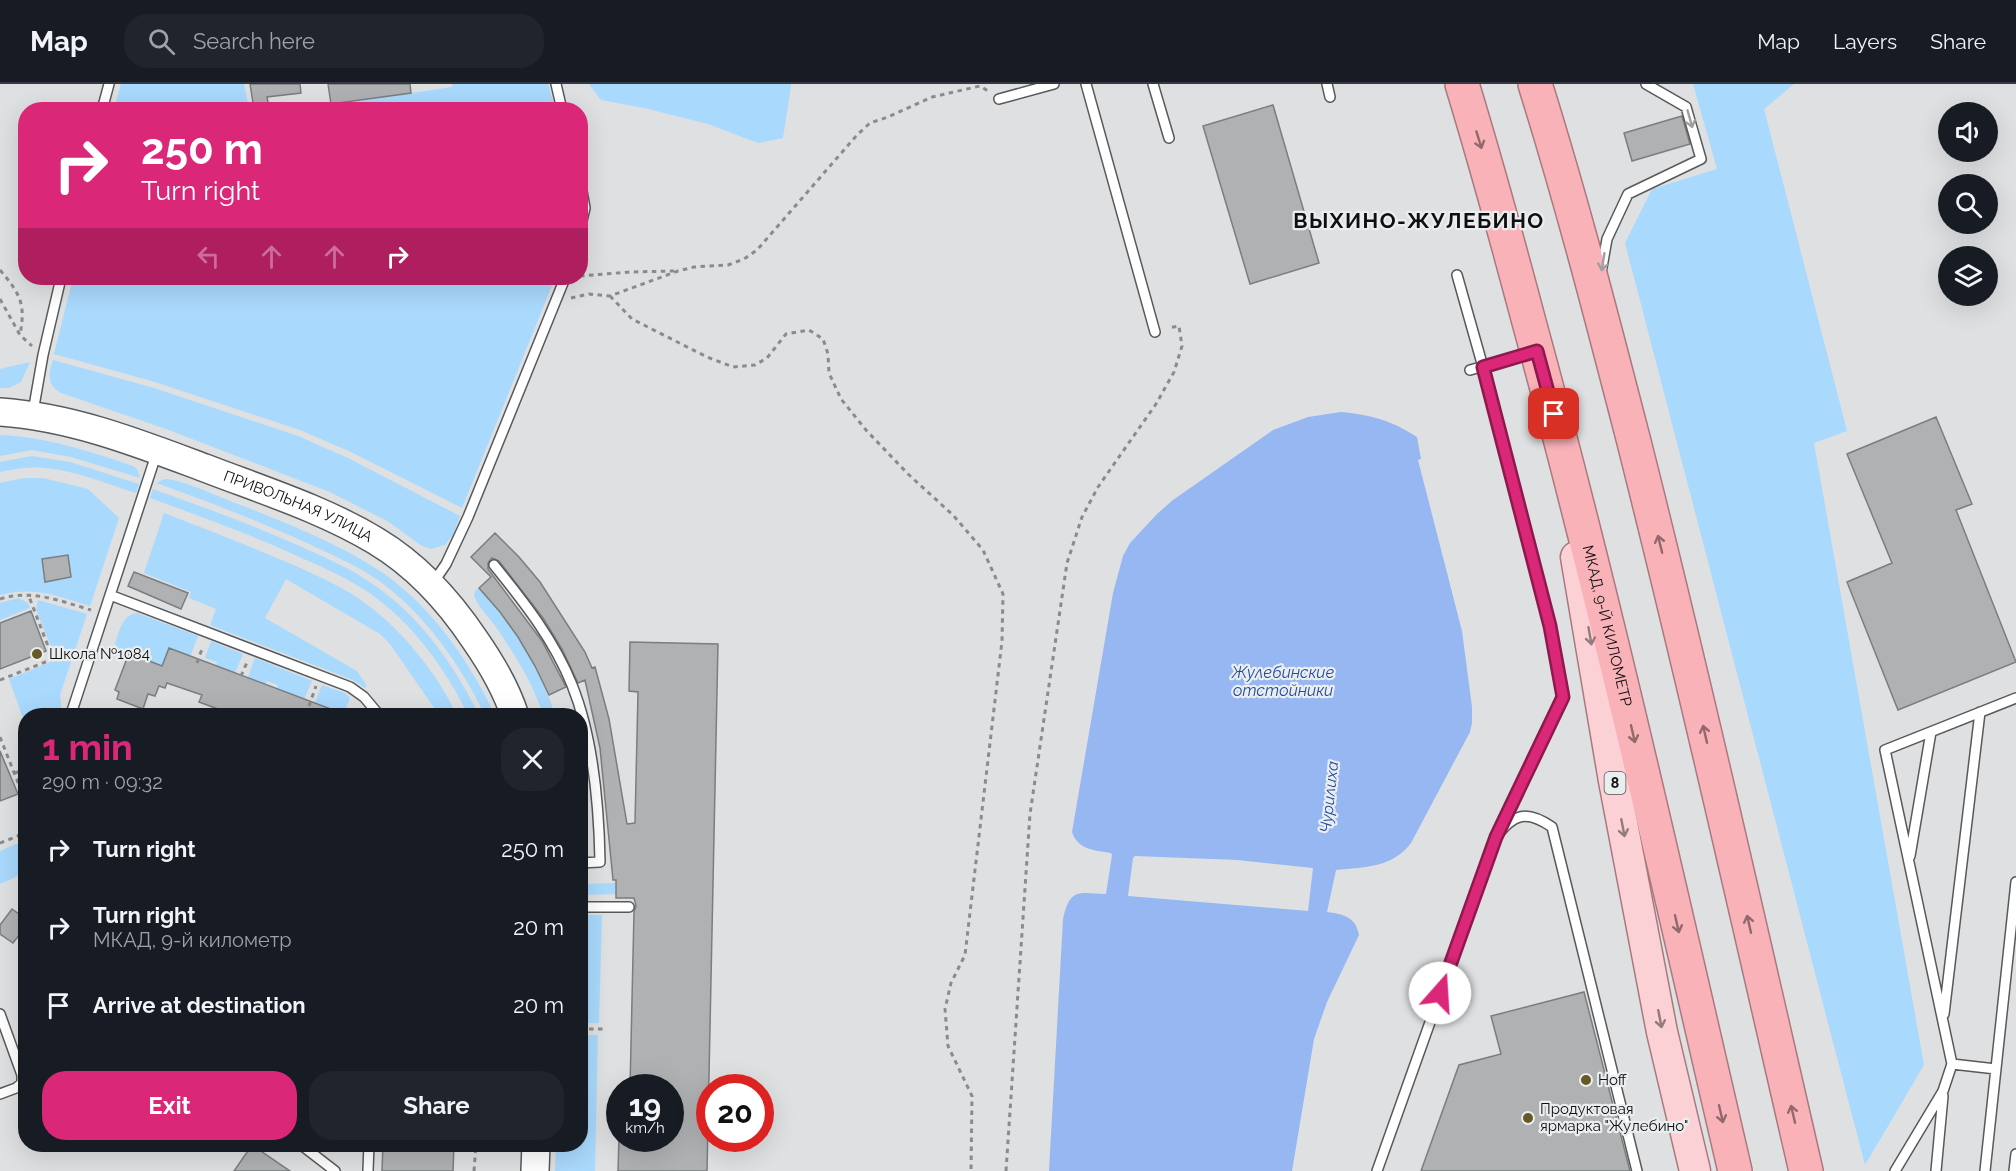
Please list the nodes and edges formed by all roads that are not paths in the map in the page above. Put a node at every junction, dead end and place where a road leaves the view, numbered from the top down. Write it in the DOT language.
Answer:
graph roads {
  1 [pos="109,84"];
  2 [pos="556,84"];
  3 [pos="1054,84"];
  4 [pos="1086,84"];
  5 [pos="1153,84"];
  6 [pos="1327,84"];
  7 [pos="1462,84"];
  8 [pos="1535,84"];
  9 [pos="1646,84"];
  10 [pos="1330,97"];
  11 [pos="999,99"];
  12 [pos="104,102"];
  13 [pos="560,102"];
  14 [pos="1169,138"];
  15 [pos="1457,275"];
  16 [pos="60,285"];
  17 [pos="562,285"];
  18 [pos="1597,303"];
  19 [pos="1155,332"];
  20 [pos="1537,351"];
  21 [pos="1483,367"];
  22 [pos="1470,370"];
  23 [pos="1548,392"];
  24 [pos="0,412"];
  25 [pos="33,415"];
  26 [pos="158,450"];
  27 [pos="494,565"];
  28 [pos="431,585"];
  29 [pos="110,595"];
  30 [pos="2016,698"];
  31 [pos="73,708"];
  32 [pos="373,708"];
  33 [pos="512,708"];
  34 [pos="579,708"];
  35 [pos="1980,712"];
  36 [pos="1931,732"];
  37 [pos="588,753"];
  38 [pos="1496,837"];
  39 [pos="1909,862"];
  40 [pos="588,863"];
  41 [pos="2016,882"];
  42 [pos="588,907"];
  43 [pos="629,907"];
  44 [pos="0,1014"];
  45 [pos="1943,1022"];
  46 [pos="18,1064"];
  47 [pos="1952,1064"];
  48 [pos="1996,1070"];
  49 [pos="18,1086"];
  50 [pos="1944,1092"];
  51 [pos="0,1094"];
  52 [pos="310,1152"];
  53 [pos="369,1152"];
  54 [pos="536,1152"];
  55 [pos="2016,1154"];
  56 [pos="335,1171"];
  57 [pos="368,1171"];
  58 [pos="535,1171"];
  59 [pos="1377,1171"];
  60 [pos="1637,1171"];
  61 [pos="1695,1171"];
  62 [pos="1735,1171"];
  63 [pos="1806,1171"];
  64 [pos="1895,1171"];
  65 [pos="1936,1171"];
  66 [pos="1985,1171"];
  67 [pos="2014,1171"];
  1 -- 12 [label="lane"];
  2 -- 13 [label="lane"];
  3 -- 11 [label="lane"];
  4 -- 19 [label="lane"];
  5 -- 14 [label="lane"];
  6 -- 10 [label="lane"];
  7 -- 20 [label="highway, МКАД, 9-Й КИЛОМЕТР, one-way"];
  8 -- 18 [label="highway"];
  9 -- 18 [label="lane, one-way"];
  15 -- 21 [label="lane"];
  16 -- 25 [label="lane"];
  17 -- 28 [label="lane"];
  63 -- 18 [label="highway, one-way"];
  20 -- 21 [label="lane"];
  20 -- 23 [label="highway, МКАД, 9-Й КИЛОМЕТР"];
  21 -- 22 [label="lane"];
  21 -- 38 [label="lane"];
  23 -- 61 [label="main road, 8, one-way"];
  23 -- 62 [label="highway, МКАД, 9-Й КИЛОМЕТР, one-way"];
  24 -- 25 [label="main road, ПРИВОЛЬНАЯ УЛИЦА"];
  25 -- 26 [label="main road, ПРИВОЛЬНАЯ УЛИЦА"];
  26 -- 28 [label="main road, ПРИВОЛЬНАЯ УЛИЦА"];
  26 -- 29 [label="lane"];
  27 -- 34 [label="lane"];
  28 -- 33 [label="main road, ПРИВОЛЬНАЯ УЛИЦА"];
  29 -- 31 [label="lane"];
  29 -- 32 [label="lane"];
  30 -- 35 [label="lane"];
  35 -- 36 [label="lane"];
  35 -- 45 [label="lane"];
  36 -- 39 [label="lane"];
  36 -- 39 [label="lane"];
  37 -- 40 [label="lane"];
  38 -- 59 [label="lane"];
  38 -- 60 [label="lane"];
  39 -- 45 [label="lane"];
  41 -- 48 [label="lane"];
  42 -- 43 [label="lane"];
  44 -- 46 [label="lane"];
  45 -- 47 [label="lane"];
  47 -- 48 [label="lane"];
  47 -- 50 [label="lane"];
  48 -- 66 [label="lane"];
  49 -- 51 [label="lane"];
  50 -- 64 [label="lane"];
  50 -- 65 [label="lane"];
  52 -- 56 [label="lane"];
  53 -- 57 [label="lane"];
  54 -- 58 [label="main road"];
  55 -- 67 [label="lane"];
}
